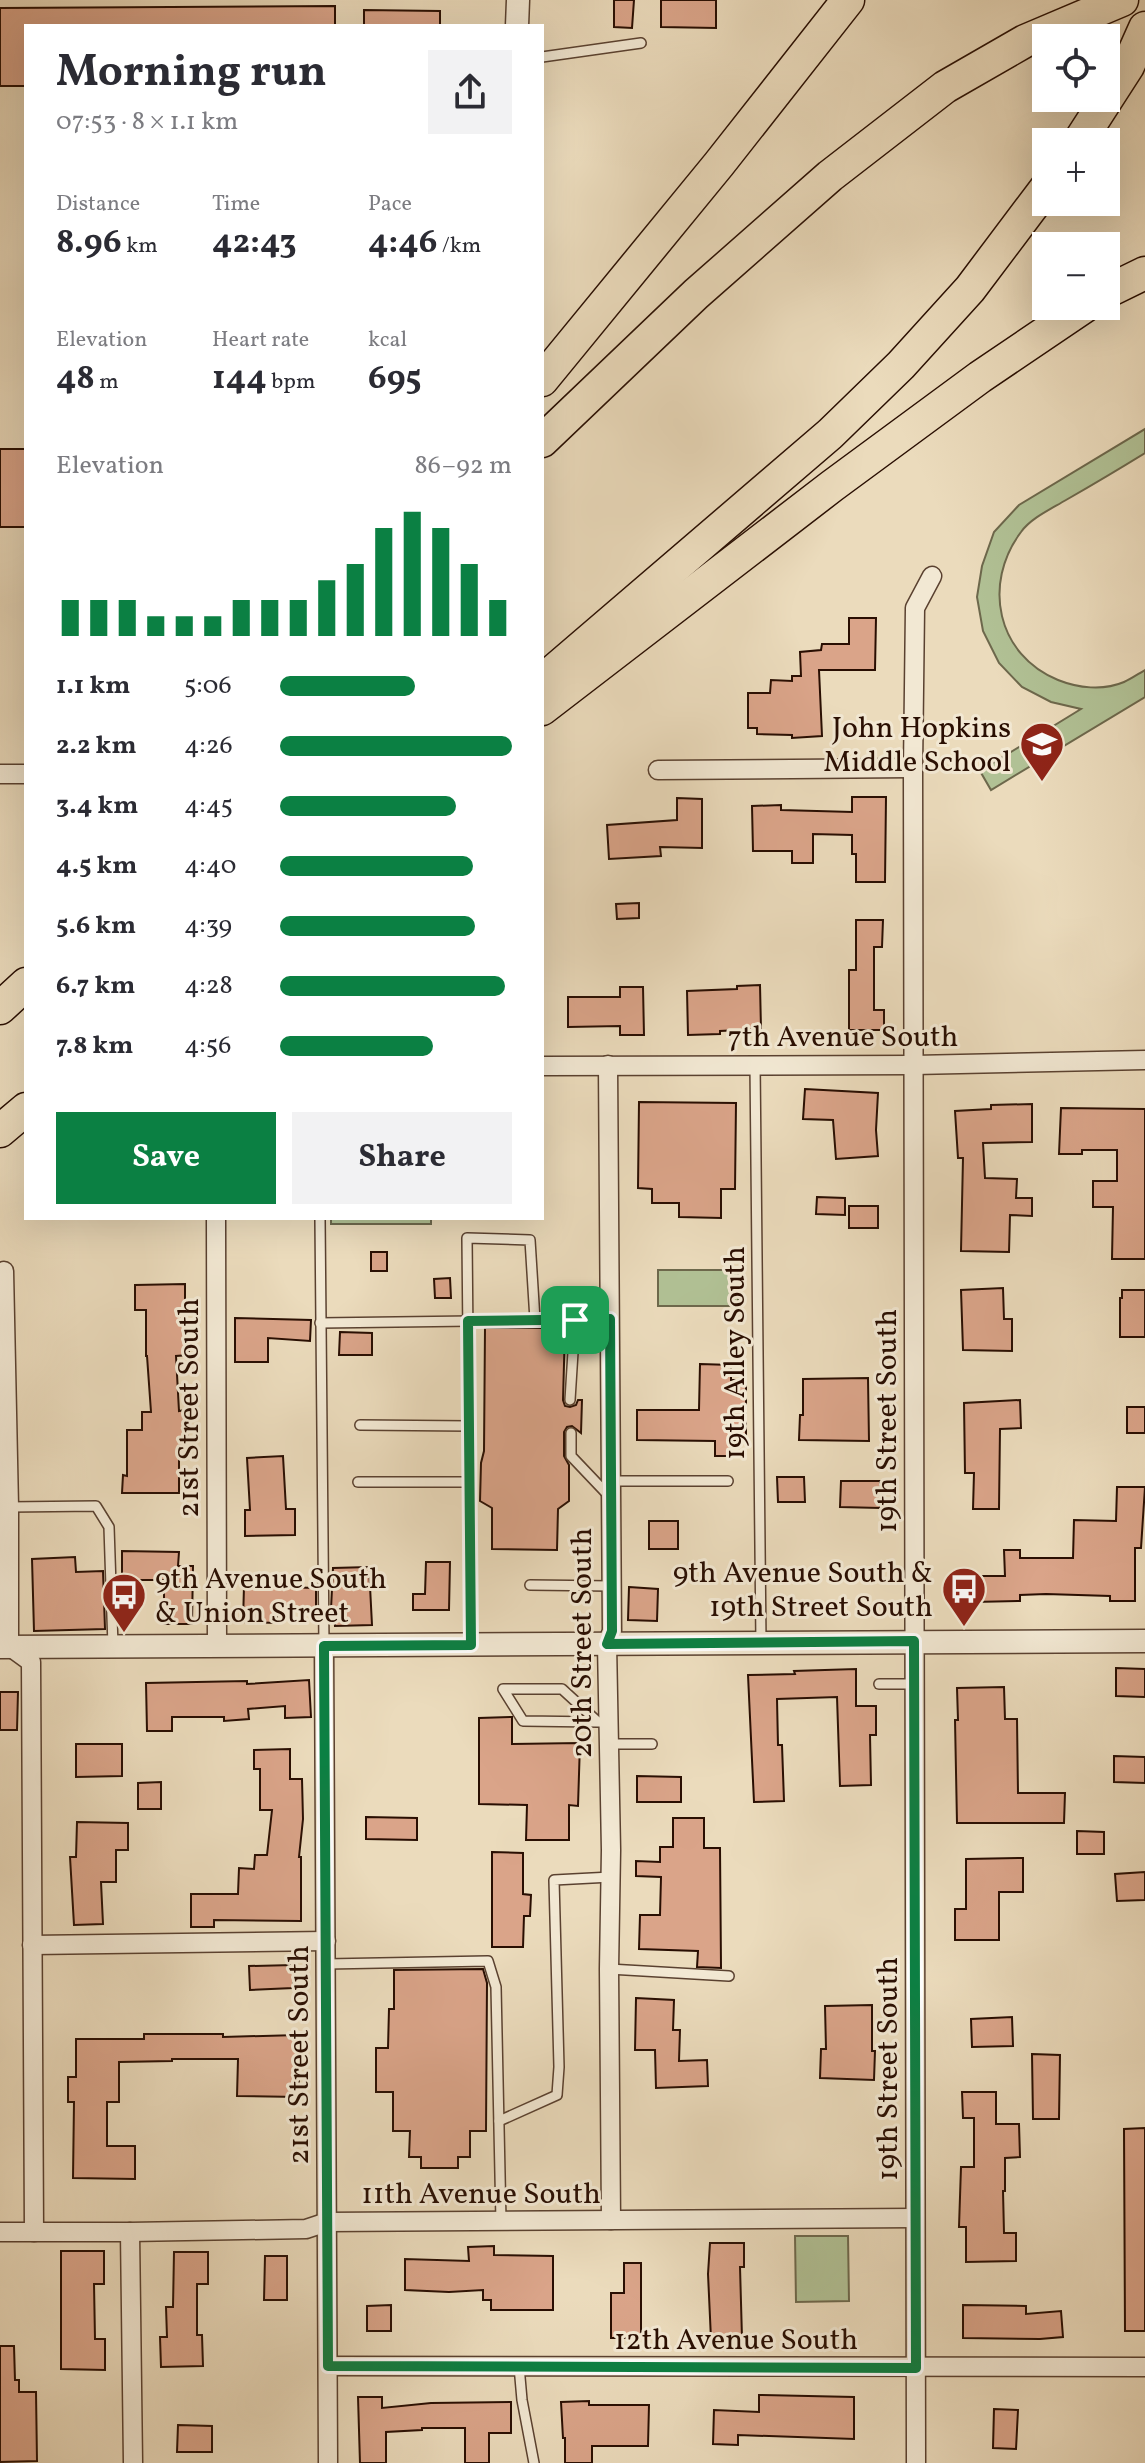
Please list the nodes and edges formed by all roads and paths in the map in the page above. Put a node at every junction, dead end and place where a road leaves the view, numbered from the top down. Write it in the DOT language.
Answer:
graph roads {
  1 [pos="518,0"];
  2 [pos="848,0"];
  3 [pos="1122,0"];
  4 [pos="517,24"];
  5 [pos="1145,28"];
  6 [pos="641,43"];
  7 [pos="544,57"];
  8 [pos="1088,128"];
  9 [pos="1032,208"];
  10 [pos="1145,273"];
  11 [pos="1120,285"];
  12 [pos="1064,320"];
  13 [pos="544,378"];
  14 [pos="544,439"];
  15 [pos="932,576"];
  16 [pos="544,679"];
  17 [pos="544,707"];
  18 [pos="913,768"];
  19 [pos="658,770"];
  20 [pos="0,774"];
  21 [pos="24,774"];
  22 [pos="24,986"];
  23 [pos="0,1008"];
  24 [pos="1145,1060"];
  25 [pos="755,1064"];
  26 [pos="608,1065"];
  27 [pos="914,1065"];
  28 [pos="544,1066"];
  29 [pos="24,1111"];
  30 [pos="0,1131"];
  31 [pos="216,1220"];
  32 [pos="320,1220"];
  33 [pos="4,1271"];
  34 [pos="610,1319"];
  35 [pos="535,1320"];
  36 [pos="575,1320"];
  37 [pos="468,1321"];
  38 [pos="320,1323"];
  39 [pos="570,1400"];
  40 [pos="360,1425"];
  41 [pos="469,1426"];
  42 [pos="571,1433"];
  43 [pos="728,1481"];
  44 [pos="358,1482"];
  45 [pos="470,1482"];
  46 [pos="611,1490"];
  47 [pos="4,1508"];
  48 [pos="530,1585"];
  49 [pos="611,1586"];
  50 [pos="914,1641"];
  51 [pos="1145,1641"];
  52 [pos="761,1643"];
  53 [pos="607,1644"];
  54 [pos="471,1645"];
  55 [pos="4,1646"];
  56 [pos="113,1646"];
  57 [pos="217,1646"];
  58 [pos="324,1646"];
  59 [pos="879,1684"];
  60 [pos="914,1684"];
  61 [pos="604,1722"];
  62 [pos="609,1744"];
  63 [pos="652,1744"];
  64 [pos="611,1877"];
  65 [pos="326,1941"];
  66 [pos="32,1945"];
  67 [pos="326,1964"];
  68 [pos="609,1969"];
  69 [pos="729,1976"];
  70 [pos="499,2121"];
  71 [pos="915,2218"];
  72 [pos="611,2220"];
  73 [pos="501,2221"];
  74 [pos="327,2222"];
  75 [pos="0,2232"];
  76 [pos="34,2232"];
  77 [pos="130,2232"];
  78 [pos="328,2366"];
  79 [pos="519,2366"];
  80 [pos="1145,2367"];
  81 [pos="916,2368"];
  82 [pos="133,2463"];
  83 [pos="328,2463"];
  84 [pos="534,2463"];
  85 [pos="916,2463"];
  1 -- 4 [label="street"];
  2 -- 13 [label="highway"];
  3 -- 14 [label="highway"];
  5 -- 8 [label="highway"];
  6 -- 7 [label="lane"];
  9 -- 16 [label="highway"];
  10 -- 11 [label="highway"];
  12 -- 17 [label="highway"];
  15 -- 18 [label="street, 19th Street South"];
  18 -- 19 [label="street"];
  18 -- 27 [label="street, 19th Street South"];
  20 -- 21 [label="street"];
  22 -- 23 [label="highway"];
  24 -- 27 [label="street, 7th Avenue South"];
  25 -- 26 [label="street, 7th Avenue South"];
  25 -- 27 [label="street, 7th Avenue South"];
  25 -- 52 [label="lane, 19th Alley South"];
  26 -- 28 [label="street, 7th Avenue South"];
  26 -- 34 [label="street, 20th Street South"];
  27 -- 50 [label="street, 19th Street South"];
  29 -- 30 [label="highway"];
  31 -- 57 [label="street, 21st Street South"];
  32 -- 38 [label="lane"];
  33 -- 47 [label="street"];
  34 -- 36 [label="lane"];
  34 -- 46 [label="street, 20th Street South"];
  35 -- 36 [label="lane"];
  35 -- 37 [label="lane"];
  35 -- 37 [label="lane"];
  36 -- 39 [label="lane"];
  37 -- 38 [label="lane"];
  37 -- 41 [label="lane"];
  38 -- 58 [label="lane"];
  40 -- 41 [label="lane"];
  41 -- 45 [label="lane"];
  42 -- 46 [label="lane"];
  43 -- 46 [label="lane"];
  44 -- 45 [label="lane"];
  45 -- 54 [label="lane"];
  46 -- 49 [label="street, 20th Street South"];
  47 -- 55 [label="street"];
  47 -- 56 [label="lane"];
  48 -- 49 [label="lane"];
  49 -- 53 [label="street, 20th Street South"];
  50 -- 51 [label="street"];
  50 -- 52 [label="street"];
  50 -- 60 [label="street, 19th Street South"];
  52 -- 53 [label="street"];
  53 -- 54 [label="street"];
  53 -- 61 [label="street, 20th Street South"];
  54 -- 58 [label="street"];
  55 -- 56 [label="street"];
  55 -- 66 [label="street"];
  56 -- 57 [label="street"];
  57 -- 58 [label="street"];
  58 -- 65 [label="street, 21st Street South"];
  59 -- 60 [label="lane"];
  60 -- 71 [label="street, 19th Street South"];
  61 -- 61 [label="lane"];
  61 -- 62 [label="street, 20th Street South"];
  62 -- 63 [label="lane"];
  62 -- 64 [label="street, 20th Street South"];
  64 -- 68 [label="street, 20th Street South"];
  64 -- 70 [label="lane"];
  65 -- 66 [label="street"];
  65 -- 67 [label="street, 21st Street South"];
  66 -- 76 [label="street"];
  67 -- 70 [label="lane"];
  67 -- 74 [label="street, 21st Street South"];
  68 -- 69 [label="lane"];
  68 -- 72 [label="street, 20th Street South"];
  70 -- 73 [label="lane"];
  71 -- 72 [label="street, 11th Avenue South"];
  71 -- 81 [label="street, 19th Street South"];
  72 -- 73 [label="street, 11th Avenue South"];
  73 -- 74 [label="street, 11th Avenue South"];
  74 -- 77 [label="street, 11th Avenue South"];
  74 -- 78 [label="street, 21st Street South"];
  75 -- 76 [label="street, 11th Avenue South"];
  76 -- 77 [label="street, 11th Avenue South"];
  77 -- 82 [label="street"];
  78 -- 79 [label="street, 12th Avenue South"];
  78 -- 83 [label="street, 21st Street South"];
  79 -- 81 [label="street, 12th Avenue South"];
  79 -- 84 [label="lane"];
  80 -- 81 [label="street, 12th Avenue South"];
  81 -- 85 [label="street, 19th Street South"];
}
